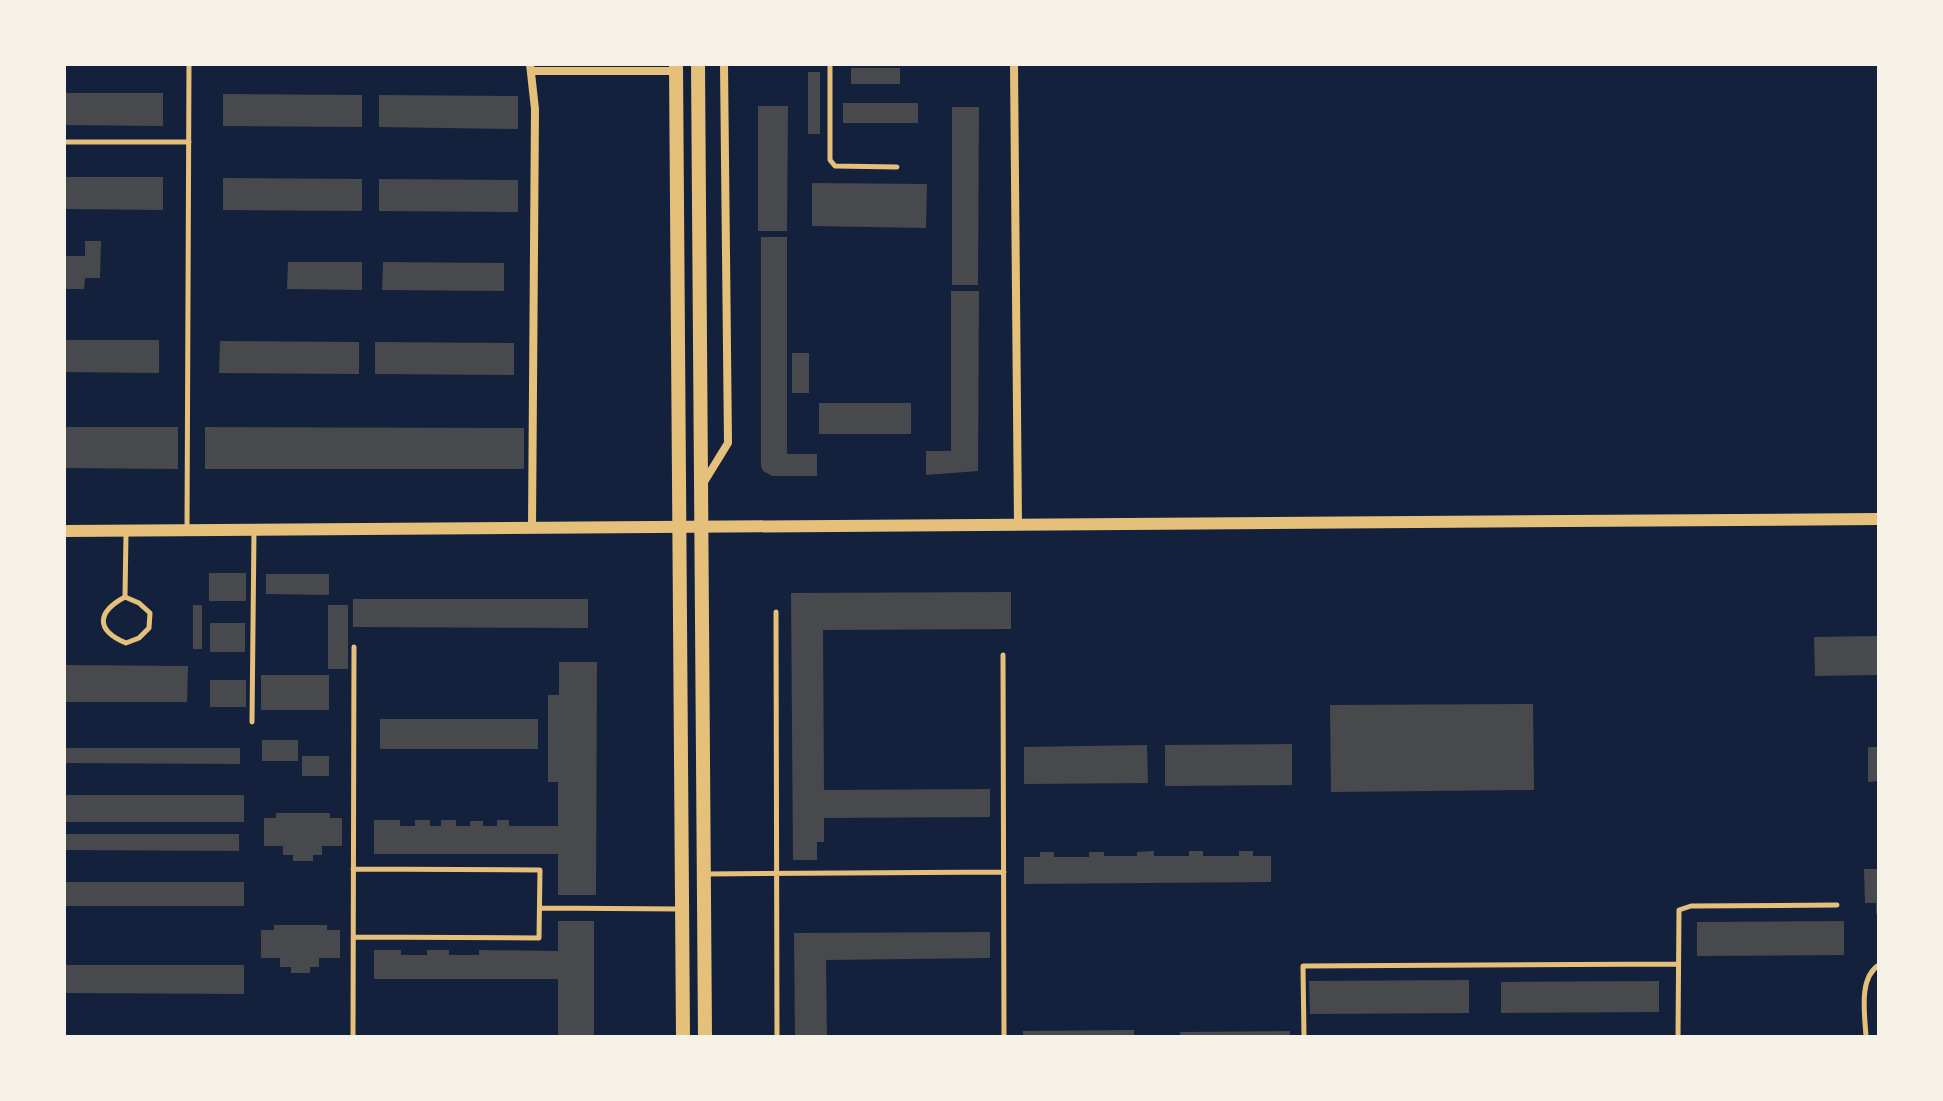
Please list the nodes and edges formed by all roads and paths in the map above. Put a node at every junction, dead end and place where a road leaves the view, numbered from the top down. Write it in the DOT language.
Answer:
graph roads {
  1 [pos="189,64"];
  2 [pos="698,64"];
  3 [pos="724,64"];
  4 [pos="830,64"];
  5 [pos="1014,64"];
  6 [pos="530,68"];
  7 [pos="676,68"];
  8 [pos="64,142"];
  9 [pos="189,142"];
  10 [pos="897,167"];
  11 [pos="701,486"];
  12 [pos="1879,519"];
  13 [pos="1018,524"];
  14 [pos="680,526"];
  15 [pos="701,526"];
  16 [pos="532,528"];
  17 [pos="187,530"];
  18 [pos="254,530"];
  19 [pos="64,531"];
  20 [pos="126,531"];
  21 [pos="125,597"];
  22 [pos="776,612"];
  23 [pos="354,647"];
  24 [pos="1003,655"];
  25 [pos="252,722"];
  26 [pos="353,869"];
  27 [pos="1004,872"];
  28 [pos="704,874"];
  29 [pos="777,874"];
  30 [pos="1837,905"];
  31 [pos="540,908"];
  32 [pos="682,909"];
  33 [pos="353,937"];
  34 [pos="1678,964"];
  35 [pos="1879,965"];
  36 [pos="353,1037"];
  37 [pos="683,1037"];
  38 [pos="705,1037"];
  39 [pos="777,1037"];
  40 [pos="1004,1037"];
  41 [pos="1304,1037"];
  42 [pos="1678,1037"];
  43 [pos="1866,1037"];
  1 -- 9 [label="lane"];
  2 -- 11 [label="main road"];
  3 -- 11 [label="street"];
  4 -- 10 [label="lane"];
  5 -- 13 [label="street"];
  6 -- 7 [label="street"];
  6 -- 16 [label="street"];
  7 -- 14 [label="main road"];
  8 -- 9 [label="lane"];
  9 -- 17 [label="lane"];
  11 -- 15 [label="main road"];
  12 -- 13 [label="street"];
  13 -- 15 [label="street"];
  14 -- 15 [label="street"];
  14 -- 16 [label="street"];
  14 -- 32 [label="main road"];
  15 -- 28 [label="main road"];
  16 -- 18 [label="street"];
  17 -- 18 [label="street"];
  17 -- 20 [label="street"];
  18 -- 25 [label="lane"];
  19 -- 20 [label="street"];
  20 -- 21 [label="lane"];
  21 -- 21 [label="lane"];
  22 -- 29 [label="lane"];
  23 -- 26 [label="lane"];
  24 -- 27 [label="lane"];
  26 -- 31 [label="lane"];
  26 -- 33 [label="lane"];
  27 -- 29 [label="lane"];
  27 -- 40 [label="lane"];
  28 -- 29 [label="lane"];
  28 -- 38 [label="main road"];
  29 -- 39 [label="lane"];
  30 -- 34 [label="lane"];
  31 -- 32 [label="lane"];
  31 -- 33 [label="lane"];
  32 -- 37 [label="main road"];
  33 -- 36 [label="lane"];
  34 -- 41 [label="lane"];
  34 -- 42 [label="lane"];
  35 -- 43 [label="lane"];
}
